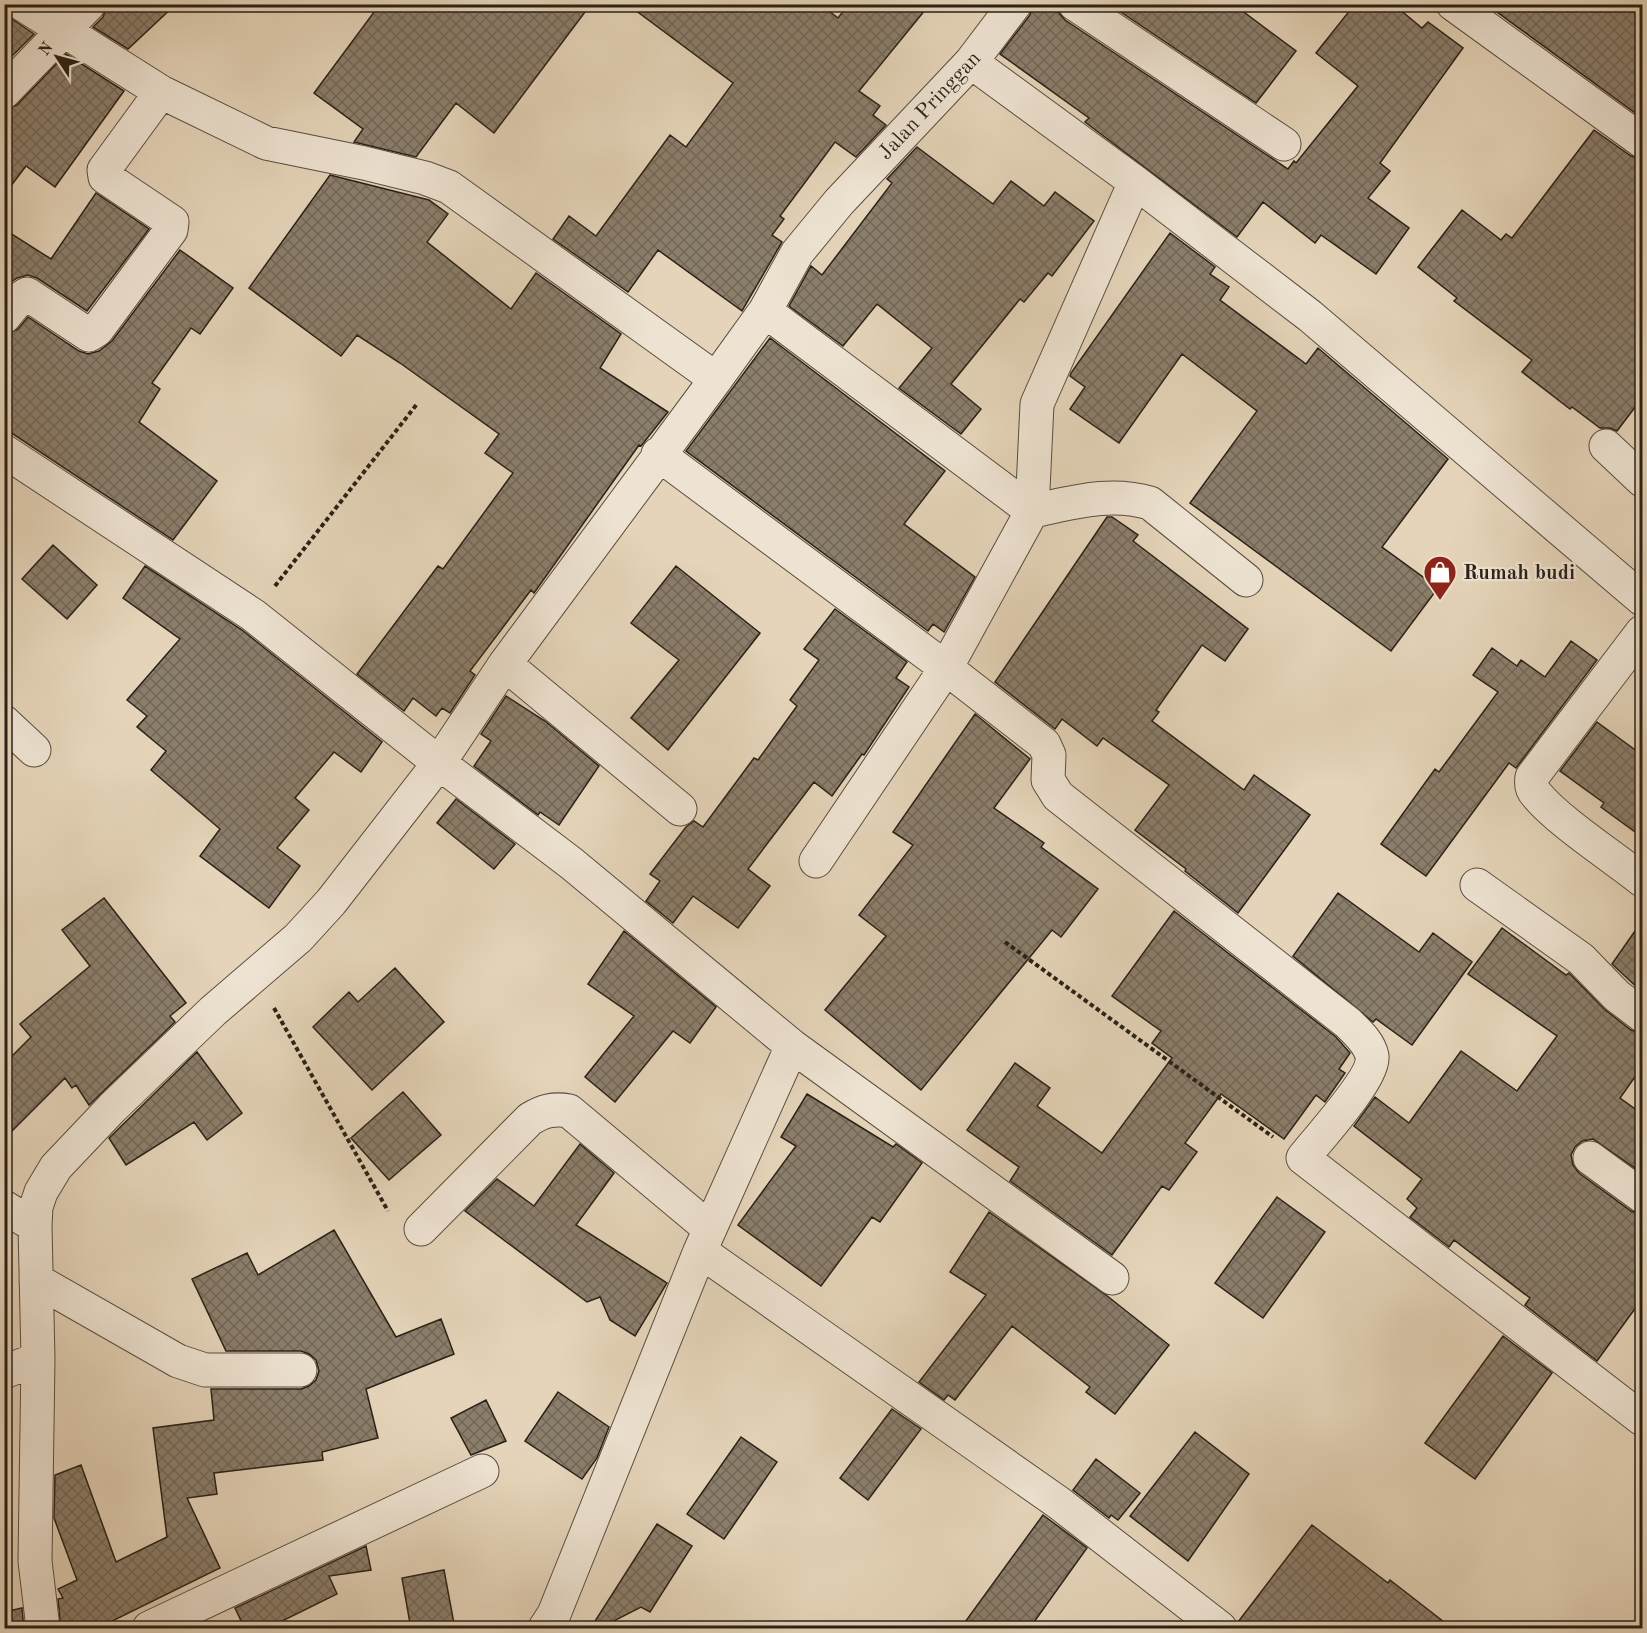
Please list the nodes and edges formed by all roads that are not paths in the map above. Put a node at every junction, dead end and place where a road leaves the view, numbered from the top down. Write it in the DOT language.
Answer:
graph roads {
  1 [pos="22,4"];
  2 [pos="89,4"];
  3 [pos="1015,4"];
  4 [pos="1075,4"];
  5 [pos="1453,4"];
  6 [pos="65,30"];
  7 [pos="971,62"];
  8 [pos="4,92"];
  9 [pos="161,92"];
  10 [pos="1642,141"];
  11 [pos="1284,144"];
  12 [pos="1135,182"];
  13 [pos="765,311"];
  14 [pos="4,317"];
  15 [pos="716,379"];
  16 [pos="1606,446"];
  17 [pos="4,451"];
  18 [pos="658,454"];
  19 [pos="1642,480"];
  20 [pos="1032,511"];
  21 [pos="1246,580"];
  22 [pos="1642,599"];
  23 [pos="1642,632"];
  24 [pos="505,664"];
  25 [pos="945,668"];
  26 [pos="4,722"];
  27 [pos="34,750"];
  28 [pos="439,763"];
  29 [pos="680,809"];
  30 [pos="816,861"];
  31 [pos="1642,880"];
  32 [pos="1477,885"];
  33 [pos="1642,1015"];
  34 [pos="792,1046"];
  35 [pos="1590,1158"];
  36 [pos="1642,1196"];
  37 [pos="4,1207"];
  38 [pos="35,1226"];
  39 [pos="421,1229"];
  40 [pos="705,1240"];
  41 [pos="1112,1278"];
  42 [pos="36,1280"];
  43 [pos="38,1359"];
  44 [pos="300,1370"];
  45 [pos="4,1372"];
  46 [pos="1642,1419"];
  47 [pos="482,1471"];
  48 [pos="43,1629"];
  49 [pos="149,1629"];
  50 [pos="545,1629"];
  51 [pos="1220,1629"];
  1 -- 6 [label="street"];
  2 -- 6 [label="street"];
  3 -- 7 [label="street, Jalan Pringgan"];
  4 -- 11 [label="street"];
  5 -- 10 [label="street"];
  6 -- 8 [label="street"];
  6 -- 9 [label="street"];
  7 -- 12 [label="street"];
  7 -- 13 [label="street, Jalan Pringgan"];
  9 -- 14 [label="street"];
  9 -- 15 [label="street"];
  12 -- 20 [label="street"];
  12 -- 22 [label="street"];
  13 -- 15 [label="street, Jalan Pringgan"];
  13 -- 20 [label="street"];
  15 -- 18 [label="street, Jalan Pringgan"];
  16 -- 19 [label="street"];
  17 -- 28 [label="street"];
  18 -- 24 [label="street, Jalan Pringgan"];
  18 -- 25 [label="street"];
  20 -- 21 [label="street"];
  20 -- 25 [label="street"];
  23 -- 31 [label="street"];
  24 -- 28 [label="street, Jalan Pringgan"];
  24 -- 29 [label="street"];
  25 -- 30 [label="street"];
  25 -- 46 [label="street"];
  26 -- 27 [label="street"];
  28 -- 34 [label="street"];
  28 -- 38 [label="street, Jalan Pringgan"];
  32 -- 33 [label="street"];
  34 -- 40 [label="street"];
  34 -- 41 [label="street"];
  35 -- 36 [label="street"];
  37 -- 38 [label="street"];
  38 -- 42 [label="street, Jalan Pringgan"];
  39 -- 40 [label="street"];
  40 -- 50 [label="street"];
  40 -- 51 [label="street"];
  42 -- 43 [label="street, Jalan Pringgan"];
  42 -- 44 [label="street"];
  43 -- 45 [label="street"];
  43 -- 48 [label="street, Jalan Pringgan"];
  47 -- 49 [label="street"];
}
